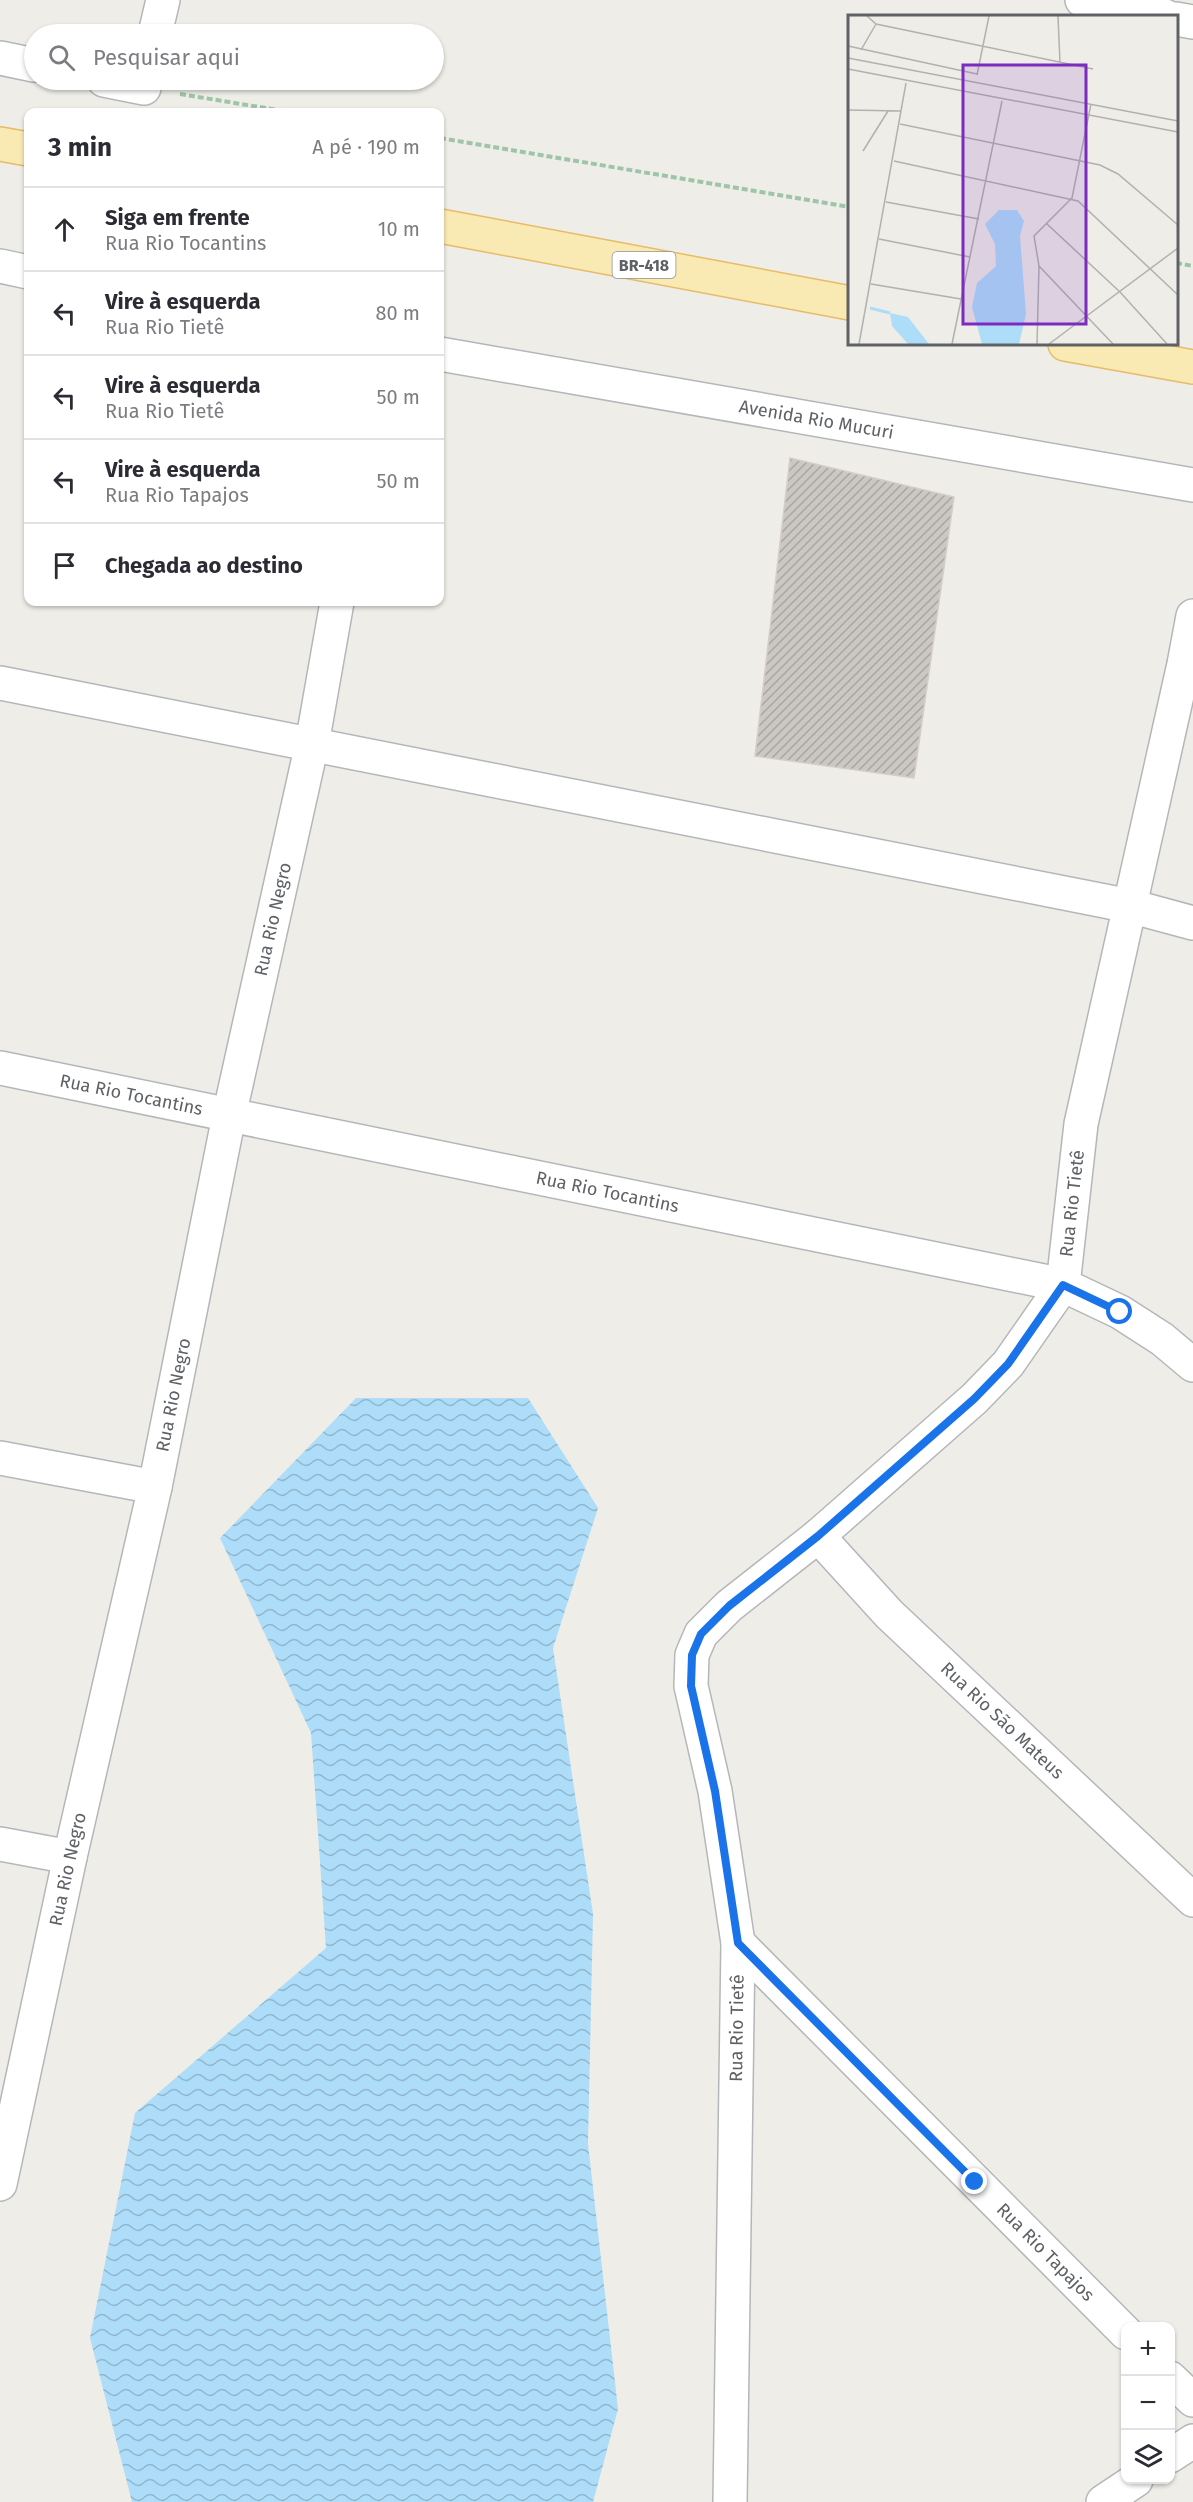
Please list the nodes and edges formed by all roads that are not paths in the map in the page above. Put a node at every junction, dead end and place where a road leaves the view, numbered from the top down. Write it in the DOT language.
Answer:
graph roads {
  1 [pos="163,0"];
  2 [pos="1082,0"];
  3 [pos="1160,15"];
  4 [pos="1178,19"];
  5 [pos="1193,22"];
  6 [pos="157,24"];
  7 [pos="0,58"];
  8 [pos="24,63"];
  9 [pos="0,144"];
  10 [pos="24,148"];
  11 [pos="444,227"];
  12 [pos="0,266"];
  13 [pos="24,271"];
  14 [pos="848,303"];
  15 [pos="1071,345"];
  16 [pos="444,355"];
  17 [pos="1193,367"];
  18 [pos="1193,485"];
  19 [pos="336,606"];
  20 [pos="1193,616"];
  21 [pos="0,683"];
  22 [pos="312,744"];
  23 [pos="1130,906"];
  24 [pos="1193,923"];
  25 [pos="0,1068"];
  26 [pos="229,1116"];
  27 [pos="1063,1285"];
  28 [pos="1193,1365"];
  29 [pos="0,1458"];
  30 [pos="154,1487"];
  31 [pos="818,1536"];
  32 [pos="0,1844"];
  33 [pos="70,1857"];
  34 [pos="1193,1900"];
  35 [pos="738,1943"];
  36 [pos="0,2184"];
  37 [pos="1121,2329"];
  38 [pos="1175,2383"];
  39 [pos="1193,2400"];
  40 [pos="1193,2441"];
  41 [pos="1175,2453"];
  42 [pos="1130,2484"];
  43 [pos="730,2502"];
  44 [pos="1103,2502"];
  1 -- 6 [label="street"];
  2 -- 3 [label="street"];
  4 -- 5 [label="street"];
  7 -- 8 [label="street"];
  9 -- 10 [label="main road"];
  11 -- 14 [label="main road, BR-418"];
  12 -- 13 [label="street"];
  15 -- 17 [label="main road"];
  16 -- 18 [label="street, Avenida Rio Mucuri"];
  19 -- 22 [label="street, Rua Rio Negro"];
  20 -- 23 [label="street, Rua Rio Tietê"];
  21 -- 22 [label="street"];
  22 -- 23 [label="street"];
  22 -- 26 [label="street, Rua Rio Negro"];
  23 -- 24 [label="street"];
  23 -- 27 [label="street, Rua Rio Tietê"];
  25 -- 26 [label="street, Rua Rio Tocantins"];
  26 -- 27 [label="street, Rua Rio Tocantins"];
  26 -- 30 [label="street, Rua Rio Negro"];
  27 -- 28 [label="street, Rua Rio Tocantins"];
  27 -- 31 [label="street, Rua Rio Tietê"];
  29 -- 30 [label="street"];
  30 -- 33 [label="street, Rua Rio Negro"];
  31 -- 34 [label="street, Rua Rio São Mateus"];
  31 -- 35 [label="street, Rua Rio Tietê"];
  32 -- 33 [label="street"];
  33 -- 36 [label="street, Rua Rio Negro"];
  35 -- 37 [label="street, Rua Rio Tapajos"];
  35 -- 43 [label="street, Rua Rio Tietê"];
  38 -- 39 [label="street"];
  40 -- 41 [label="street"];
  42 -- 44 [label="street"];
}
